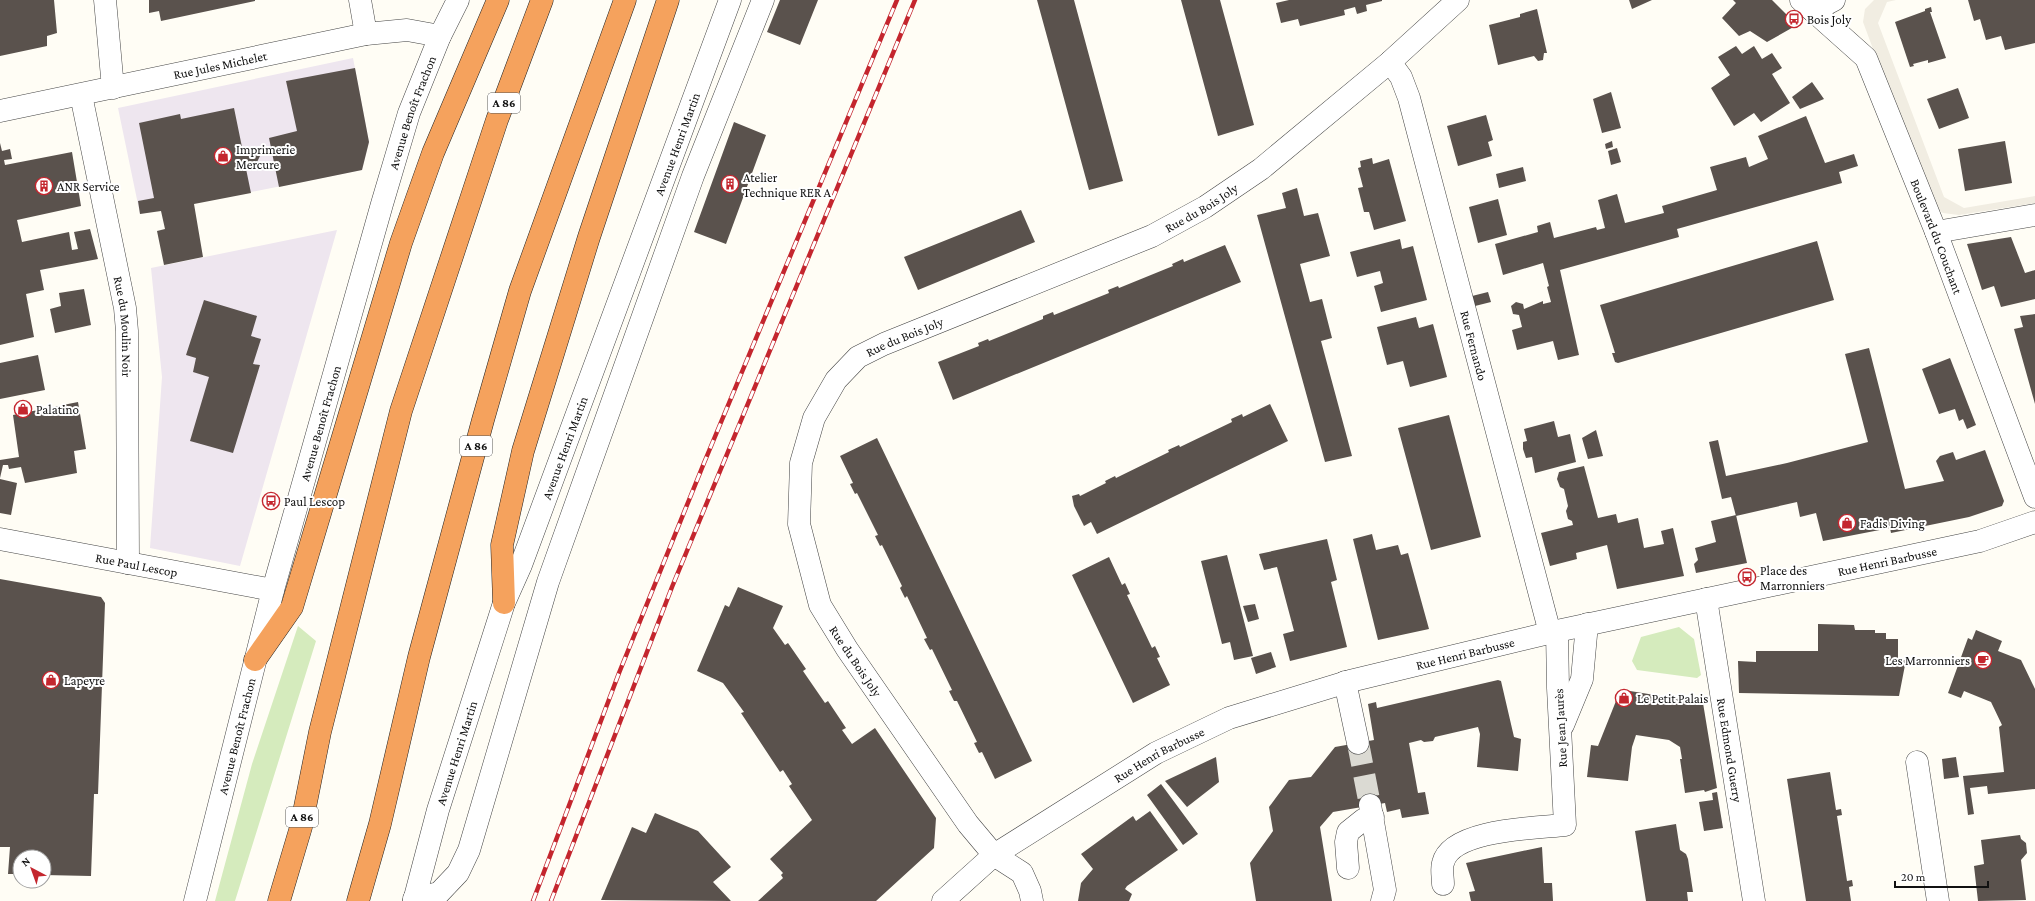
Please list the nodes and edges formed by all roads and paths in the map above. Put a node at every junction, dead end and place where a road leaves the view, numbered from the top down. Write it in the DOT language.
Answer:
graph roads {
  1 [pos="105,0"];
  2 [pos="360,0"];
  3 [pos="458,0"];
  4 [pos="498,0"];
  5 [pos="542,0"];
  6 [pos="625,0"];
  7 [pos="668,0"];
  8 [pos="730,0"];
  9 [pos="763,0"];
  10 [pos="1458,0"];
  11 [pos="1834,0"];
  12 [pos="1807,5"];
  13 [pos="366,34"];
  14 [pos="440,36"];
  15 [pos="1390,62"];
  16 [pos="113,88"];
  17 [pos="81,95"];
  18 [pos="0,112"];
  19 [pos="2035,215"];
  20 [pos="1936,232"];
  21 [pos="2035,497"];
  22 [pos="2035,522"];
  23 [pos="0,539"];
  24 [pos="128,563"];
  25 [pos="273,590"];
  26 [pos="1706,599"];
  27 [pos="504,603"];
  28 [pos="1587,624"];
  29 [pos="1554,632"];
  30 [pos="255,660"];
  31 [pos="1345,682"];
  32 [pos="1560,732"];
  33 [pos="1358,743"];
  34 [pos="1917,762"];
  35 [pos="994,855"];
  36 [pos="1348,868"];
  37 [pos="1443,884"];
  38 [pos="414,900"];
  39 [pos="195,901"];
  40 [pos="279,901"];
  41 [pos="358,901"];
  42 [pos="943,901"];
  43 [pos="1032,901"];
  44 [pos="1382,901"];
  45 [pos="1754,901"];
  46 [pos="1938,901"];
  1 -- 16 [label="street"];
  2 -- 13 [label="street"];
  3 -- 14 [label="street, Avenue Benoît Frachon"];
  4 -- 30 [label="highway"];
  5 -- 40 [label="highway, A 86"];
  6 -- 41 [label="highway, A 86"];
  7 -- 27 [label="highway"];
  8 -- 27 [label="street, Avenue Henri Martin"];
  9 -- 38 [label="street"];
  10 -- 15 [label="street, Rue du Bois Joly"];
  11 -- 12 [label="street"];
  12 -- 20 [label="street, Boulevard du Couchant"];
  13 -- 14 [label="street, Rue Jules Michelet"];
  13 -- 16 [label="street, Rue Jules Michelet"];
  14 -- 25 [label="street, Avenue Benoît Frachon"];
  15 -- 29 [label="street, Rue Fernando"];
  15 -- 35 [label="street, Rue du Bois Joly"];
  16 -- 17 [label="street, Rue Jules Michelet"];
  17 -- 18 [label="street, Rue Jules Michelet"];
  17 -- 24 [label="street, Rue du Moulin Noir"];
  19 -- 20 [label="street"];
  20 -- 21 [label="street, Boulevard du Couchant"];
  22 -- 26 [label="street, Rue Henri Barbusse"];
  23 -- 24 [label="street, Rue Paul Lescop"];
  24 -- 25 [label="street, Rue Paul Lescop"];
  25 -- 30 [label="street, Avenue Benoît Frachon"];
  26 -- 28 [label="street, Rue Henri Barbusse"];
  26 -- 45 [label="street, Rue Edmond Guerry"];
  27 -- 38 [label="street, Avenue Henri Martin"];
  28 -- 29 [label="street, Rue Henri Barbusse"];
  28 -- 32 [label="street"];
  29 -- 31 [label="street, Rue Henri Barbusse"];
  29 -- 32 [label="street, Rue Jean Jaurès"];
  30 -- 39 [label="street, Avenue Benoît Frachon"];
  31 -- 33 [label="street"];
  31 -- 35 [label="street, Rue Henri Barbusse"];
  32 -- 37 [label="street, Rue Jean Jaurès"];
  34 -- 46 [label="street"];
  35 -- 42 [label="street, Rue Henri Barbusse"];
  35 -- 43 [label="street, Rue du Bois Joly"];
  36 -- 44 [label="street"];
}
